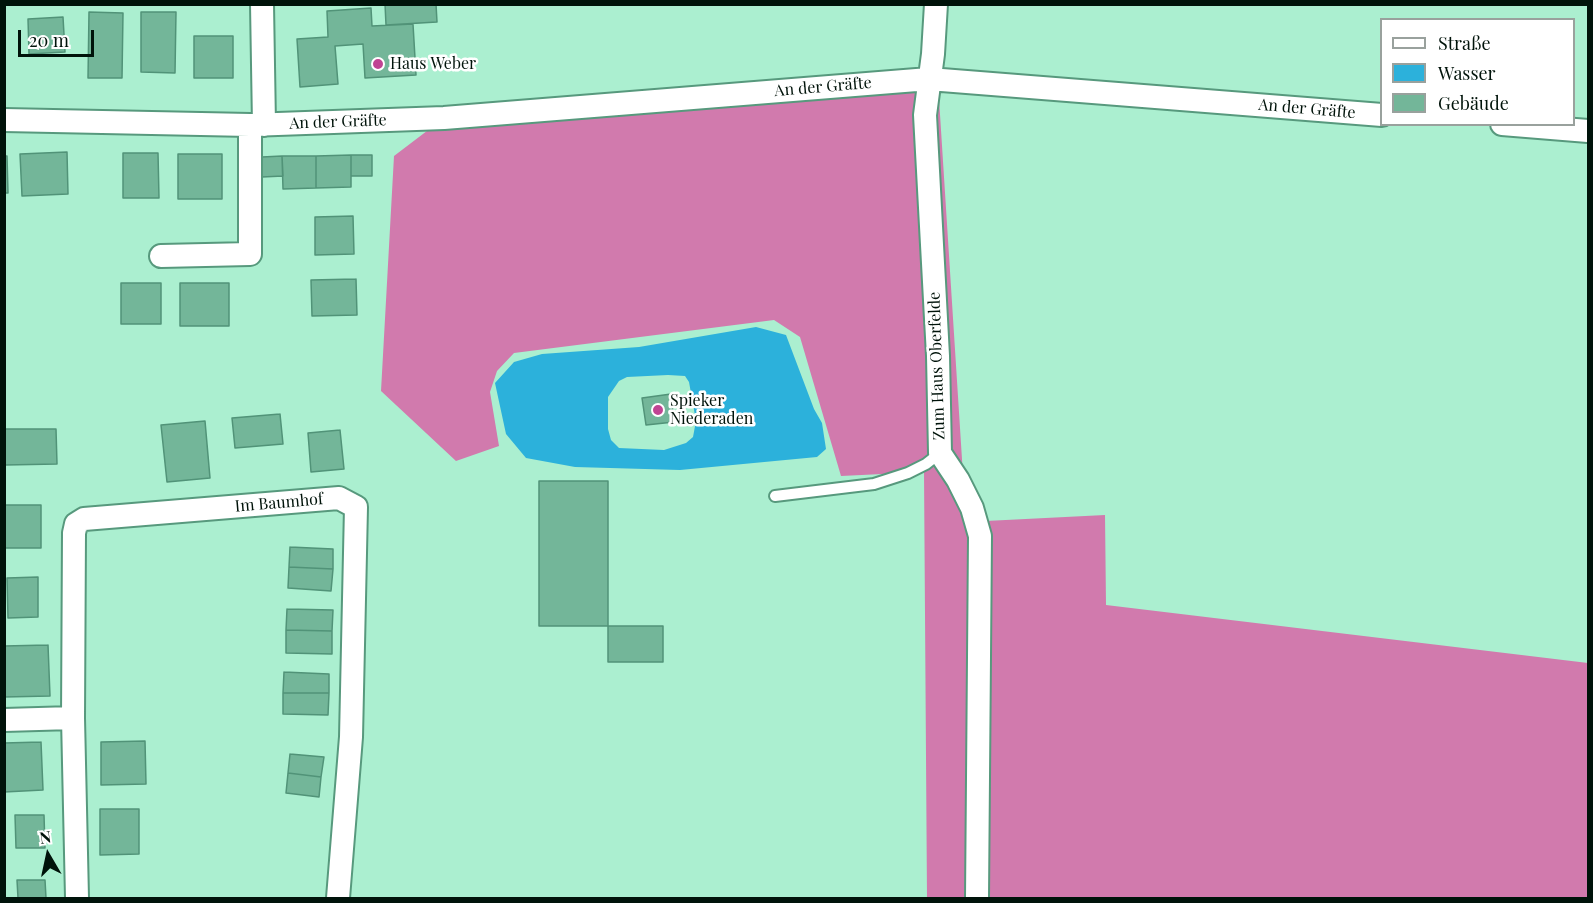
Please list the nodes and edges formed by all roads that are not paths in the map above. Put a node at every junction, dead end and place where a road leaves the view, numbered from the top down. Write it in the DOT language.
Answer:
graph roads {
  1 [pos="262,4"];
  2 [pos="936,4"];
  3 [pos="928,79"];
  4 [pos="1380,115"];
  5 [pos="4,120"];
  6 [pos="257,125"];
  7 [pos="1527,126"];
  8 [pos="1588,131"];
  9 [pos="161,256"];
  10 [pos="940,453"];
  11 [pos="775,496"];
  12 [pos="73,718"];
  13 [pos="4,720"];
  14 [pos="76,898"];
  15 [pos="338,898"];
  16 [pos="977,898"];
  1 -- 6 [label="street"];
  2 -- 3 [label="street, Zum Haus Oberfelde"];
  3 -- 4 [label="street, An der Gräfte"];
  3 -- 6 [label="street, An der Gräfte"];
  3 -- 10 [label="street, Zum Haus Oberfelde"];
  5 -- 6 [label="street, An der Gräfte"];
  6 -- 9 [label="street"];
  7 -- 8 [label="street"];
  10 -- 11 [label="lane"];
  10 -- 16 [label="street, Zum Haus Oberfelde"];
  12 -- 13 [label="street"];
  12 -- 14 [label="street, Im Baumhof"];
  12 -- 15 [label="street, Im Baumhof"];
}
